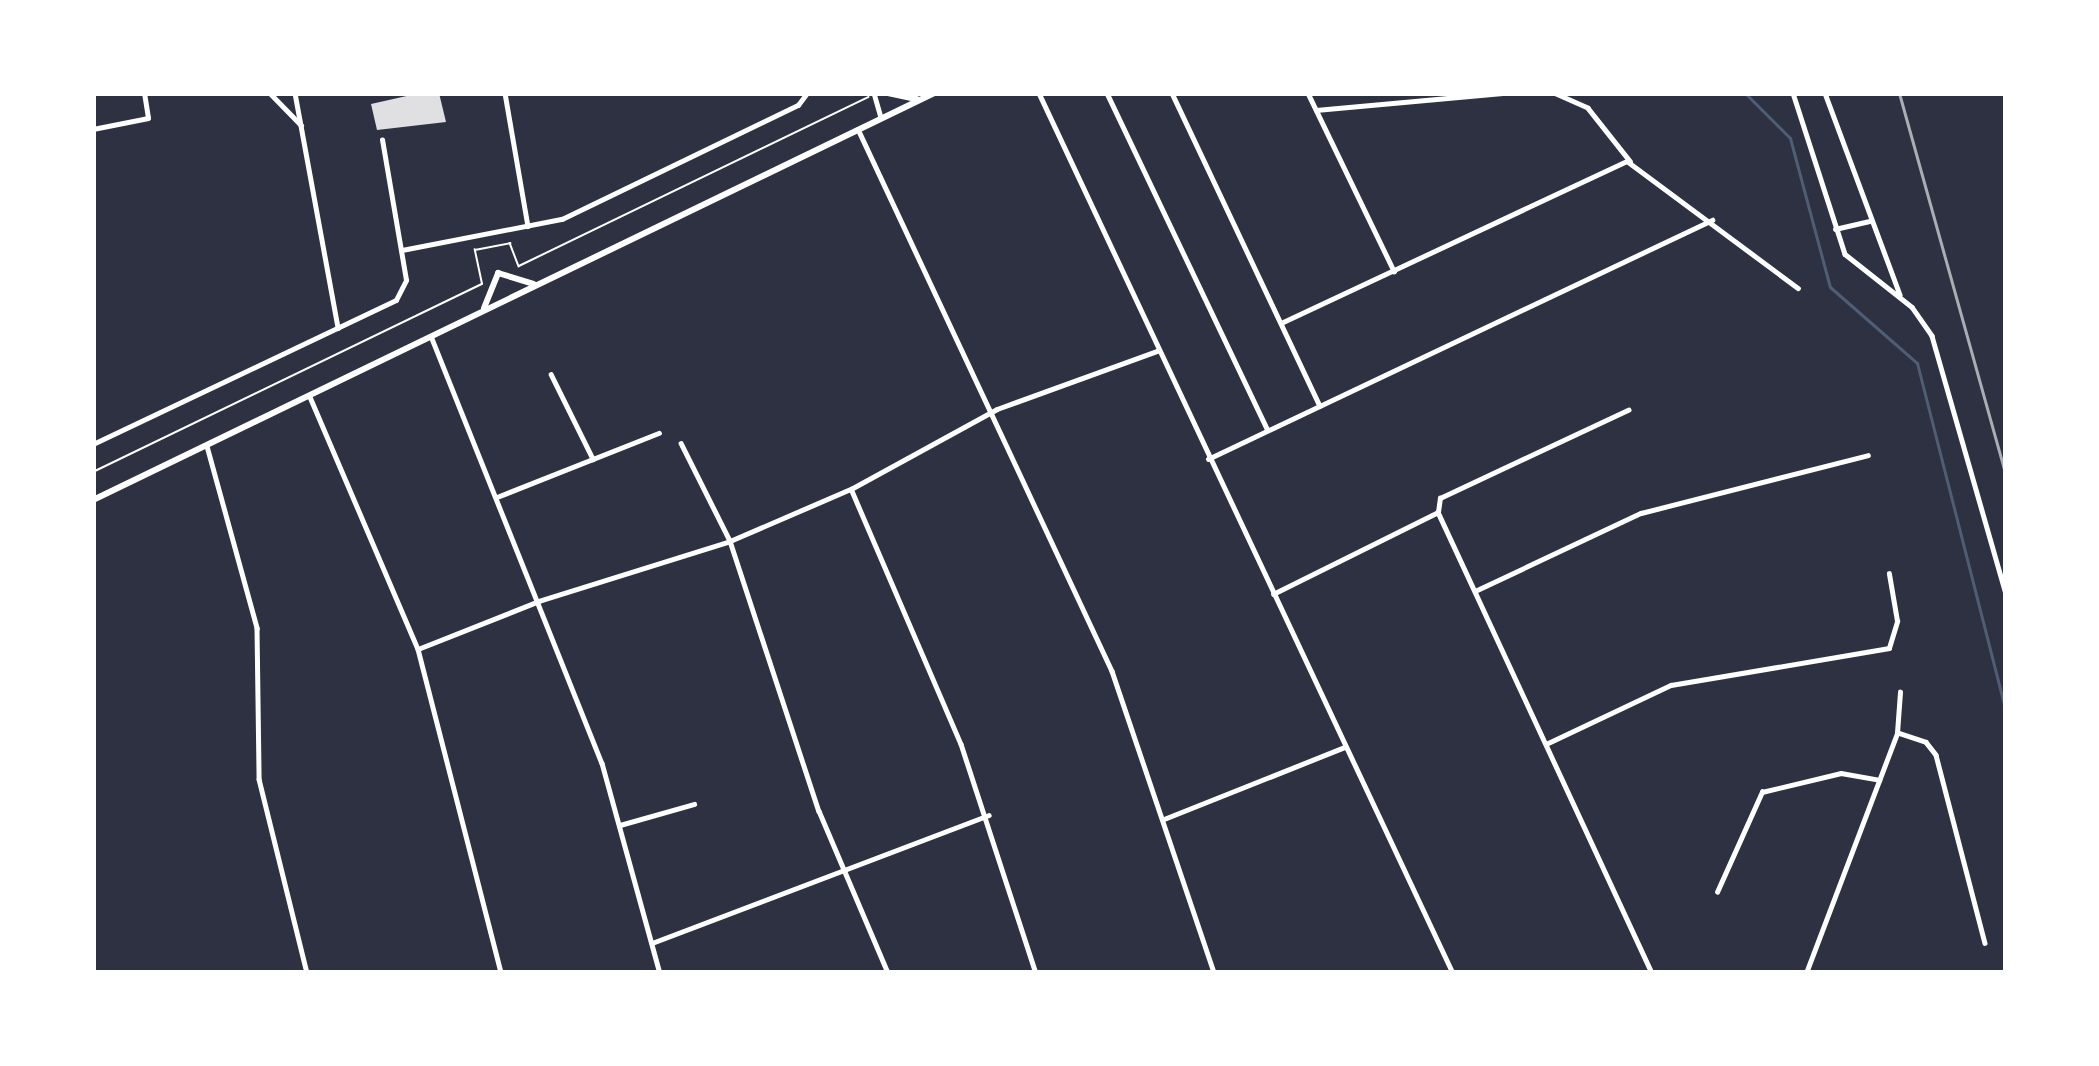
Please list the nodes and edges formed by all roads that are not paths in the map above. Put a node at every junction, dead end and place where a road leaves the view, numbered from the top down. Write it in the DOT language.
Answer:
graph roads {
  1 [pos="144,93"];
  2 [pos="270,93"];
  3 [pos="295,93"];
  4 [pos="505,93"];
  5 [pos="874,93"];
  6 [pos="887,93"];
  7 [pos="934,93"];
  8 [pos="1039,93"];
  9 [pos="1107,93"];
  10 [pos="1172,93"];
  11 [pos="1308,93"];
  12 [pos="1502,93"];
  13 [pos="1556,93"];
  14 [pos="1793,93"];
  15 [pos="1825,93"];
  16 [pos="806,94"];
  17 [pos="921,99"];
  18 [pos="1316,110"];
  19 [pos="881,118"];
  20 [pos="301,124"];
  21 [pos="93,129"];
  22 [pos="859,129"];
  23 [pos="382,140"];
  24 [pos="1630,161"];
  25 [pos="1712,220"];
  26 [pos="1870,220"];
  27 [pos="528,226"];
  28 [pos="1835,229"];
  29 [pos="402,250"];
  30 [pos="1394,271"];
  31 [pos="537,284"];
  32 [pos="1798,288"];
  33 [pos="1902,300"];
  34 [pos="480,311"];
  35 [pos="1281,323"];
  36 [pos="338,328"];
  37 [pos="431,336"];
  38 [pos="1157,351"];
  39 [pos="551,374"];
  40 [pos="310,397"];
  41 [pos="1320,406"];
  42 [pos="1628,410"];
  43 [pos="989,415"];
  44 [pos="1268,431"];
  45 [pos="659,434"];
  46 [pos="681,443"];
  47 [pos="93,444"];
  48 [pos="207,445"];
  49 [pos="1868,455"];
  50 [pos="593,459"];
  51 [pos="1208,459"];
  52 [pos="851,489"];
  53 [pos="497,497"];
  54 [pos="93,500"];
  55 [pos="1438,512"];
  56 [pos="730,541"];
  57 [pos="1889,574"];
  58 [pos="1475,591"];
  59 [pos="1273,594"];
  60 [pos="2006,594"];
  61 [pos="539,601"];
  62 [pos="418,649"];
  63 [pos="1900,692"];
  64 [pos="1897,733"];
  65 [pos="1546,744"];
  66 [pos="1345,747"];
  67 [pos="1879,780"];
  68 [pos="694,804"];
  69 [pos="989,815"];
  70 [pos="1164,819"];
  71 [pos="620,825"];
  72 [pos="844,875"];
  73 [pos="1718,892"];
  74 [pos="652,943"];
  75 [pos="1985,944"];
  76 [pos="307,973"];
  77 [pos="502,973"];
  78 [pos="660,973"];
  79 [pos="888,973"];
  80 [pos="1036,973"];
  81 [pos="1214,973"];
  82 [pos="1453,973"];
  83 [pos="1652,973"];
  84 [pos="1806,973"];
  1 -- 21 [label="street"];
  2 -- 20 [label="street"];
  3 -- 20 [label="street"];
  4 -- 27 [label="street"];
  5 -- 19 [label="street"];
  6 -- 17 [label="street"];
  7 -- 17 [label="street"];
  8 -- 38 [label="street"];
  9 -- 44 [label="street"];
  10 -- 35 [label="street"];
  11 -- 18 [label="street"];
  12 -- 18 [label="street"];
  13 -- 24 [label="street"];
  14 -- 28 [label="street"];
  15 -- 26 [label="street"];
  16 -- 27 [label="street"];
  17 -- 19 [label="street"];
  18 -- 30 [label="street"];
  19 -- 22 [label="street"];
  20 -- 36 [label="street"];
  22 -- 31 [label="street"];
  22 -- 43 [label="street"];
  23 -- 29 [label="street"];
  24 -- 25 [label="street"];
  24 -- 30 [label="street"];
  25 -- 32 [label="street"];
  25 -- 41 [label="street"];
  26 -- 28 [label="street"];
  26 -- 33 [label="street"];
  27 -- 29 [label="street"];
  28 -- 33 [label="street"];
  29 -- 36 [label="street"];
  30 -- 35 [label="street"];
  31 -- 34 [label="street"];
  31 -- 34 [label="street"];
  33 -- 60 [label="street"];
  34 -- 37 [label="street"];
  35 -- 41 [label="street"];
  36 -- 47 [label="street"];
  37 -- 40 [label="street"];
  37 -- 53 [label="street"];
  38 -- 43 [label="street"];
  38 -- 51 [label="street"];
  39 -- 50 [label="street"];
  40 -- 48 [label="street"];
  40 -- 62 [label="street"];
  41 -- 44 [label="street"];
  42 -- 55 [label="street"];
  43 -- 52 [label="street"];
  43 -- 70 [label="street"];
  44 -- 51 [label="street"];
  45 -- 50 [label="street"];
  46 -- 56 [label="street"];
  48 -- 54 [label="street"];
  48 -- 76 [label="street"];
  49 -- 58 [label="street"];
  50 -- 53 [label="street"];
  51 -- 59 [label="street"];
  52 -- 56 [label="street"];
  52 -- 69 [label="street"];
  53 -- 61 [label="street"];
  55 -- 58 [label="street"];
  55 -- 59 [label="street"];
  56 -- 61 [label="street"];
  56 -- 72 [label="street"];
  57 -- 65 [label="street"];
  58 -- 65 [label="street"];
  59 -- 66 [label="street"];
  61 -- 62 [label="street"];
  61 -- 71 [label="street"];
  62 -- 77 [label="street"];
  63 -- 64 [label="street"];
  64 -- 67 [label="street"];
  64 -- 75 [label="street"];
  65 -- 83 [label="street"];
  66 -- 70 [label="street"];
  66 -- 82 [label="street"];
  67 -- 73 [label="street"];
  67 -- 84 [label="street"];
  68 -- 71 [label="street"];
  69 -- 72 [label="street"];
  69 -- 80 [label="street"];
  70 -- 81 [label="street"];
  71 -- 74 [label="street"];
  72 -- 74 [label="street"];
  72 -- 79 [label="street"];
  74 -- 78 [label="street"];
}
